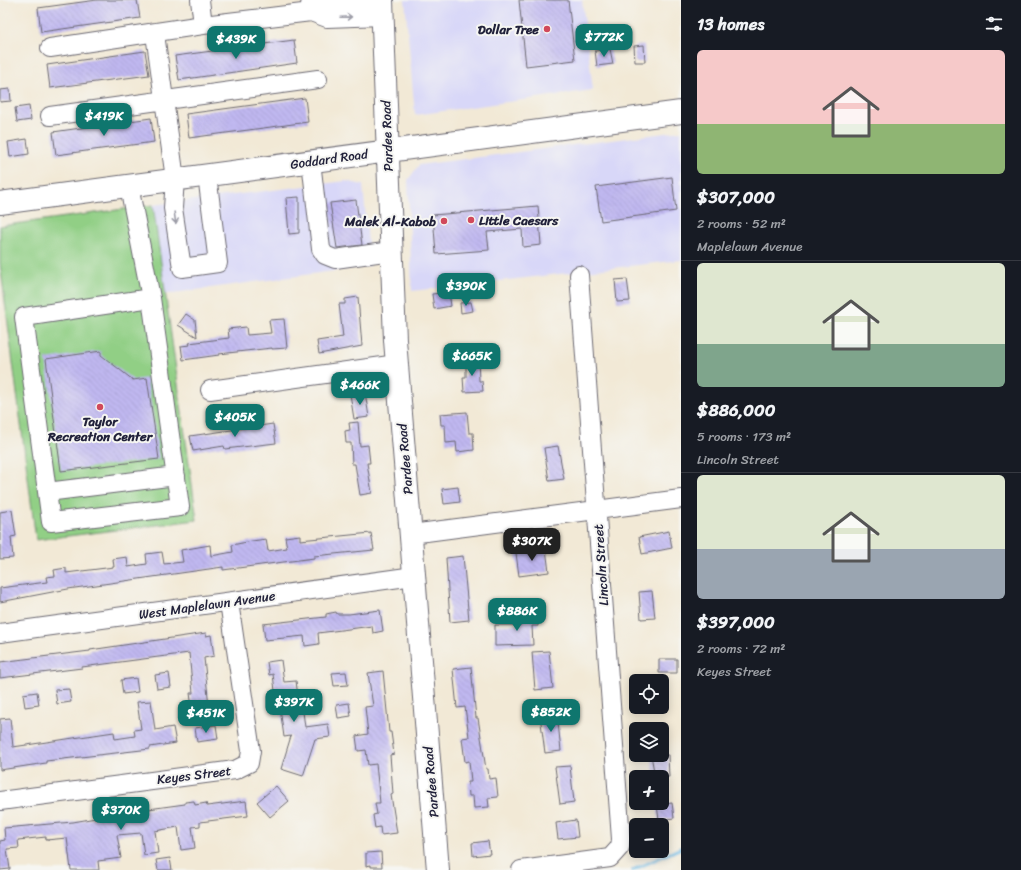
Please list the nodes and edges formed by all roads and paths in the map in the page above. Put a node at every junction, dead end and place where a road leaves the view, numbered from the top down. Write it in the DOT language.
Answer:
graph roads {
  1 [pos="200,0"];
  2 [pos="310,6"];
  3 [pos="383,6"];
  4 [pos="203,25"];
  5 [pos="155,34"];
  6 [pos="50,48"];
  7 [pos="318,79"];
  8 [pos="165,100"];
  9 [pos="681,112"];
  10 [pos="50,116"];
  11 [pos="387,151"];
  12 [pos="311,161"];
  13 [pos="207,175"];
  14 [pos="175,179"];
  15 [pos="129,186"];
  16 [pos="0,203"];
  17 [pos="391,251"];
  18 [pos="579,275"];
  19 [pos="151,298"];
  20 [pos="397,364"];
  21 [pos="210,390"];
  22 [pos="176,476"];
  23 [pos="47,492"];
  24 [pos="681,499"];
  25 [pos="597,511"];
  26 [pos="411,534"];
  27 [pos="414,576"];
  28 [pos="229,602"];
  29 [pos="0,633"];
  30 [pos="0,801"];
  31 [pos="438,870"];
  32 [pos="521,870"];
  1 -- 4 [label="street"];
  2 -- 3 [label="street"];
  2 -- 4 [label="street"];
  3 -- 11 [label="main road, Pardee Road"];
  4 -- 5 [label="street"];
  5 -- 6 [label="street"];
  5 -- 8 [label="street"];
  7 -- 8 [label="street"];
  8 -- 10 [label="street"];
  8 -- 14 [label="street"];
  9 -- 11 [label="main road, Goddard Road"];
  11 -- 12 [label="main road, Goddard Road"];
  11 -- 17 [label="main road, Pardee Road"];
  12 -- 13 [label="main road, Goddard Road"];
  12 -- 17 [label="street"];
  13 -- 14 [label="main road, Goddard Road"];
  14 -- 13 [label="street, one-way"];
  14 -- 15 [label="main road, Goddard Road"];
  15 -- 16 [label="main road, Goddard Road"];
  15 -- 19 [label="street"];
  17 -- 20 [label="main road, Pardee Road"];
  18 -- 25 [label="street, Lincoln Street"];
  19 -- 22 [label="street"];
  19 -- 23 [label="street"];
  20 -- 21 [label="street"];
  20 -- 26 [label="main road, Pardee Road"];
  22 -- 23 [label="street"];
  22 -- 23 [label="street"];
  24 -- 25 [label="street"];
  25 -- 26 [label="street"];
  25 -- 32 [label="street, Lincoln Street"];
  26 -- 27 [label="main road, Pardee Road"];
  27 -- 28 [label="street, West Maplelawn Avenue"];
  27 -- 31 [label="main road, Pardee Road"];
  28 -- 29 [label="street, West Maplelawn Avenue"];
  28 -- 30 [label="street, Keyes Street"];
}
